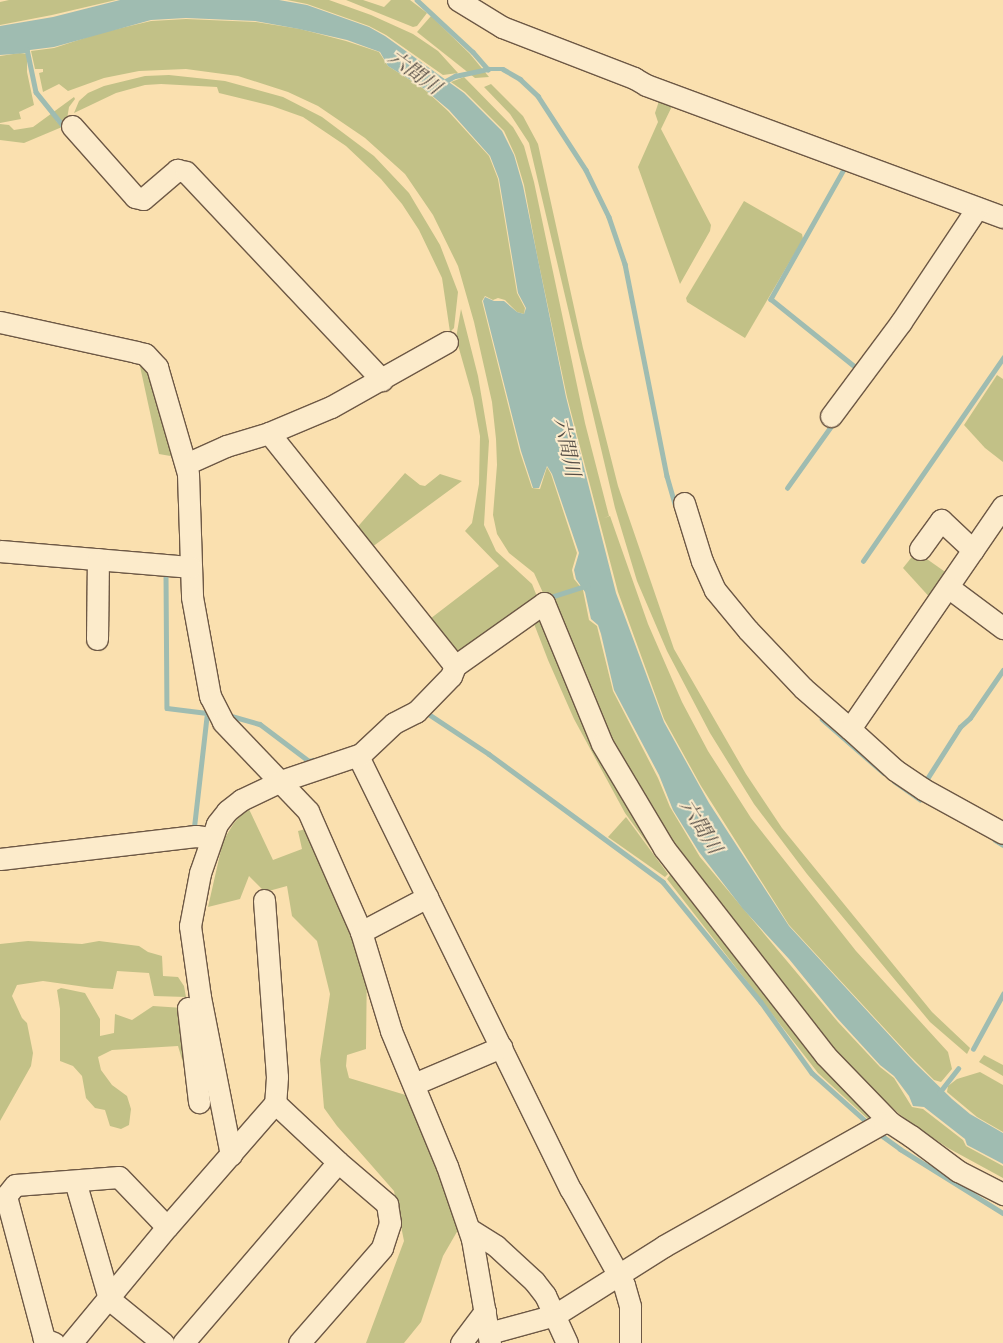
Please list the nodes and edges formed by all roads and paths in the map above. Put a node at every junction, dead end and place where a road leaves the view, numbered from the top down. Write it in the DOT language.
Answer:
graph roads {
  1 [pos="465,1"];
  2 [pos="72,126"];
  3 [pos="977,208"];
  4 [pos="1003,217"];
  5 [pos="0,322"];
  6 [pos="447,342"];
  7 [pos="382,380"];
  8 [pos="831,416"];
  9 [pos="265,434"];
  10 [pos="186,464"];
  11 [pos="684,503"];
  12 [pos="1003,506"];
  13 [pos="920,549"];
  14 [pos="973,550"];
  15 [pos="0,551"];
  16 [pos="98,565"];
  17 [pos="190,567"];
  18 [pos="948,587"];
  19 [pos="1002,624"];
  20 [pos="97,639"];
  21 [pos="452,663"];
  22 [pos="850,730"];
  23 [pos="361,753"];
  24 [pos="281,781"];
  25 [pos="1003,833"];
  26 [pos="210,838"];
  27 [pos="0,859"];
  28 [pos="427,897"];
  29 [pos="264,900"];
  30 [pos="362,932"];
  31 [pos="188,1002"];
  32 [pos="501,1047"];
  33 [pos="414,1084"];
  34 [pos="199,1102"];
  35 [pos="275,1103"];
  36 [pos="880,1126"];
  37 [pos="231,1155"];
  38 [pos="338,1162"];
  39 [pos="75,1181"];
  40 [pos="1003,1194"];
  41 [pos="167,1227"];
  42 [pos="469,1229"];
  43 [pos="623,1272"];
  44 [pos="109,1299"];
  45 [pos="485,1310"];
  46 [pos="555,1315"];
  47 [pos="489,1338"];
  48 [pos="54,1343"];
  49 [pos="71,1343"];
  50 [pos="163,1343"];
  51 [pos="183,1343"];
  52 [pos="300,1343"];
  53 [pos="461,1343"];
  54 [pos="567,1343"];
  55 [pos="630,1343"];
  1 -- 3 [label="street"];
  2 -- 7 [label="street"];
  3 -- 4 [label="street"];
  3 -- 8 [label="street"];
  5 -- 10 [label="street"];
  6 -- 7 [label="street"];
  7 -- 9 [label="street"];
  9 -- 10 [label="street"];
  9 -- 21 [label="street"];
  10 -- 17 [label="street"];
  11 -- 22 [label="street"];
  12 -- 14 [label="street"];
  13 -- 14 [label="street"];
  14 -- 18 [label="street"];
  15 -- 16 [label="street"];
  16 -- 17 [label="street"];
  16 -- 20 [label="street"];
  17 -- 24 [label="street"];
  18 -- 19 [label="street"];
  18 -- 22 [label="street"];
  21 -- 23 [label="street"];
  21 -- 36 [label="street"];
  22 -- 25 [label="street"];
  23 -- 24 [label="street"];
  23 -- 28 [label="street"];
  24 -- 26 [label="street"];
  24 -- 30 [label="street"];
  26 -- 27 [label="street"];
  26 -- 37 [label="street"];
  28 -- 30 [label="street"];
  28 -- 32 [label="street"];
  29 -- 35 [label="street"];
  30 -- 33 [label="street"];
  31 -- 34 [label="street"];
  32 -- 33 [label="street"];
  32 -- 43 [label="street"];
  33 -- 42 [label="street"];
  35 -- 37 [label="street"];
  35 -- 38 [label="street"];
  36 -- 40 [label="street"];
  36 -- 43 [label="street"];
  37 -- 41 [label="street"];
  38 -- 51 [label="street"];
  38 -- 52 [label="street"];
  39 -- 41 [label="street"];
  39 -- 44 [label="street"];
  39 -- 48 [label="street"];
  41 -- 44 [label="street"];
  42 -- 45 [label="street"];
  42 -- 46 [label="street"];
  43 -- 46 [label="street"];
  43 -- 55 [label="street"];
  44 -- 49 [label="street"];
  44 -- 50 [label="street"];
  45 -- 47 [label="street"];
  45 -- 53 [label="street"];
  46 -- 47 [label="street"];
  46 -- 54 [label="street"];
}
